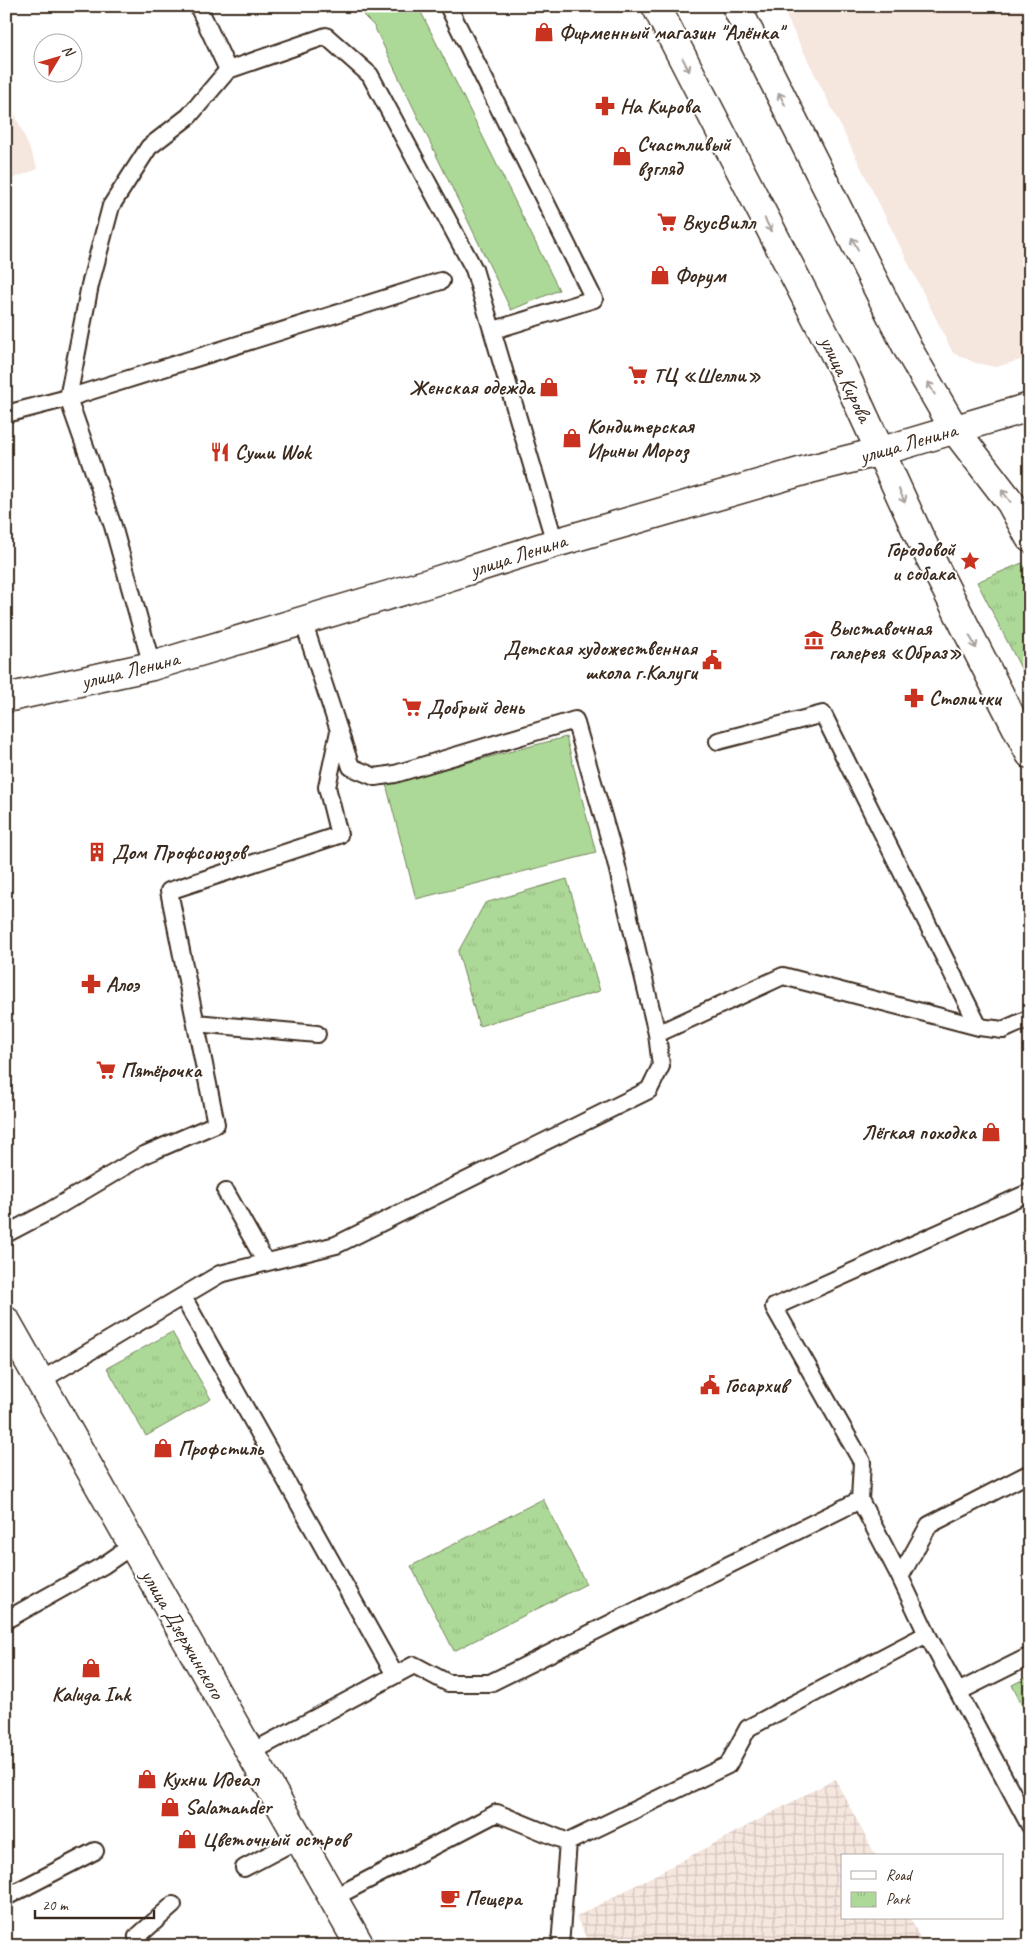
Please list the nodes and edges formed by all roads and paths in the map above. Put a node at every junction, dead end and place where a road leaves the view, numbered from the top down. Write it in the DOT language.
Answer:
graph roads {
  1 [pos="198,6"];
  2 [pos="448,6"];
  3 [pos="656,6"];
  4 [pos="736,6"];
  5 [pos="228,70"];
  6 [pos="441,281"];
  7 [pos="494,330"];
  8 [pos="68,398"];
  9 [pos="1030,407"];
  10 [pos="6,414"];
  11 [pos="955,430"];
  12 [pos="882,451"];
  13 [pos="1030,538"];
  14 [pos="555,543"];
  15 [pos="303,621"];
  16 [pos="152,666"];
  17 [pos="8,700"];
  18 [pos="339,730"];
  19 [pos="718,741"];
  20 [pos="1030,754"];
  21 [pos="1030,1018"];
  22 [pos="196,1023"];
  23 [pos="979,1027"];
  24 [pos="316,1034"];
  25 [pos="657,1034"];
  26 [pos="226,1192"];
  27 [pos="1030,1192"];
  28 [pos="6,1234"];
  29 [pos="265,1262"];
  30 [pos="182,1297"];
  31 [pos="6,1321"];
  32 [pos="40,1381"];
  33 [pos="1030,1473"];
  34 [pos="860,1500"];
  35 [pos="133,1545"];
  36 [pos="900,1577"];
  37 [pos="6,1620"];
  38 [pos="927,1634"];
  39 [pos="1030,1656"];
  40 [pos="395,1675"];
  41 [pos="958,1692"];
  42 [pos="250,1753"];
  43 [pos="1030,1826"];
  44 [pos="299,1840"];
  45 [pos="568,1842"];
  46 [pos="95,1851"];
  47 [pos="244,1868"];
  48 [pos="6,1897"];
  49 [pos="333,1898"];
  50 [pos="173,1905"];
  51 [pos="141,1946"];
  52 [pos="360,1946"];
  53 [pos="560,1946"];
  1 -- 5 [label="lane"];
  2 -- 7 [label="lane"];
  3 -- 12 [label="main road, улица Кирова, one-way"];
  11 -- 4 [label="main road, one-way"];
  5 -- 7 [label="lane"];
  5 -- 8 [label="lane"];
  6 -- 8 [label="lane"];
  7 -- 14 [label="lane"];
  8 -- 10 [label="lane"];
  8 -- 16 [label="lane"];
  9 -- 11 [label="main road, улица Ленина"];
  11 -- 12 [label="main road, улица Ленина"];
  13 -- 11 [label="main road, one-way"];
  12 -- 14 [label="main road, улица Ленина"];
  12 -- 20 [label="main road, улица Кирова, one-way"];
  14 -- 15 [label="main road, улица Ленина"];
  15 -- 16 [label="main road, улица Ленина"];
  15 -- 18 [label="lane"];
  16 -- 17 [label="main road, улица Ленина"];
  18 -- 22 [label="lane"];
  18 -- 25 [label="lane"];
  19 -- 23 [label="lane"];
  21 -- 23 [label="lane"];
  22 -- 24 [label="lane"];
  22 -- 28 [label="lane"];
  23 -- 25 [label="lane"];
  25 -- 29 [label="lane"];
  26 -- 29 [label="lane"];
  27 -- 34 [label="lane"];
  29 -- 30 [label="lane"];
  30 -- 32 [label="lane"];
  30 -- 40 [label="lane"];
  31 -- 32 [label="main road, улица Дзержинского"];
  32 -- 35 [label="main road, улица Дзержинского"];
  33 -- 36 [label="lane"];
  34 -- 36 [label="lane"];
  34 -- 40 [label="lane"];
  35 -- 37 [label="lane"];
  35 -- 42 [label="main road, улица Дзержинского"];
  36 -- 38 [label="lane"];
  38 -- 41 [label="lane"];
  38 -- 45 [label="lane"];
  39 -- 41 [label="lane"];
  40 -- 42 [label="lane"];
  41 -- 43 [label="lane"];
  42 -- 44 [label="main road, улица Дзержинского"];
  44 -- 47 [label="lane"];
  44 -- 49 [label="main road, улица Дзержинского"];
  45 -- 49 [label="lane"];
  45 -- 53 [label="lane"];
  46 -- 48 [label="lane"];
  49 -- 52 [label="main road, улица Дзержинского"];
  50 -- 51 [label="lane"];
}
